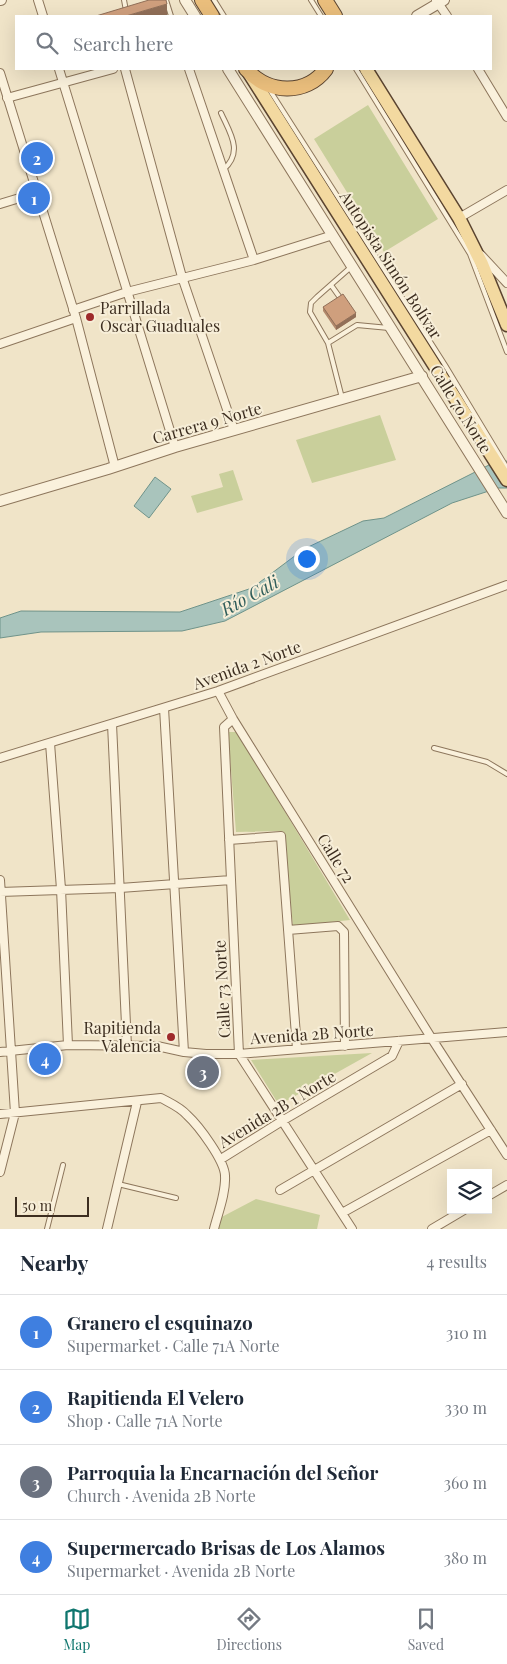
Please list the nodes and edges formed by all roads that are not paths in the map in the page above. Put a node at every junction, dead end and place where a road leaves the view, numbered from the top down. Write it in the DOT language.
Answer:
graph roads {
  1 [pos="38,0"];
  2 [pos="124,0"];
  3 [pos="166,0"];
  4 [pos="185,0"];
  5 [pos="202,0"];
  6 [pos="214,0"];
  7 [pos="311,0"];
  8 [pos="325,0"];
  9 [pos="439,1"];
  10 [pos="133,7"];
  11 [pos="125,9"];
  12 [pos="43,15"];
  13 [pos="127,15"];
  14 [pos="171,15"];
  15 [pos="194,15"];
  16 [pos="211,15"];
  17 [pos="223,15"];
  18 [pos="320,15"];
  19 [pos="334,15"];
  20 [pos="418,15"];
  21 [pos="446,15"];
  22 [pos="59,70"];
  23 [pos="109,70"];
  24 [pos="125,70"];
  25 [pos="189,70"];
  26 [pos="229,70"];
  27 [pos="248,70"];
  28 [pos="248,70"];
  29 [pos="325,70"];
  30 [pos="331,70"];
  31 [pos="357,70"];
  32 [pos="367,70"];
  33 [pos="479,70"];
  34 [pos="0,73"];
  35 [pos="316,80"];
  36 [pos="264,81"];
  37 [pos="63,82"];
  38 [pos="8,98"];
  39 [pos="221,113"];
  40 [pos="507,117"];
  41 [pos="223,170"];
  42 [pos="507,190"];
  43 [pos="36,193"];
  44 [pos="0,204"];
  45 [pos="459,218"];
  46 [pos="333,235"];
  47 [pos="476,250"];
  48 [pos="254,260"];
  49 [pos="352,266"];
  50 [pos="182,277"];
  51 [pos="507,283"];
  52 [pos="331,285"];
  53 [pos="127,292"];
  54 [pos="341,299"];
  55 [pos="75,314"];
  56 [pos="353,318"];
  57 [pos="357,325"];
  58 [pos="507,325"];
  59 [pos="392,329"];
  60 [pos="328,343"];
  61 [pos="0,344"];
  62 [pos="507,352"];
  63 [pos="422,376"];
  64 [pos="343,400"];
  65 [pos="234,430"];
  66 [pos="175,447"];
  67 [pos="493,453"];
  68 [pos="115,467"];
  69 [pos="507,468"];
  70 [pos="507,480"];
  71 [pos="0,501"];
  72 [pos="507,513"];
  73 [pos="505,585"];
  74 [pos="218,691"];
  75 [pos="164,708"];
  76 [pos="233,719"];
  77 [pos="112,724"];
  78 [pos="50,743"];
  79 [pos="434,748"];
  80 [pos="0,758"];
  81 [pos="507,774"];
  82 [pos="229,840"];
  83 [pos="0,880"];
  84 [pos="231,880"];
  85 [pos="174,885"];
  86 [pos="120,888"];
  87 [pos="61,889"];
  88 [pos="0,892"];
  89 [pos="288,930"];
  90 [pos="507,1032"];
  91 [pos="432,1038"];
  92 [pos="399,1042"];
  93 [pos="68,1046"];
  94 [pos="127,1046"];
  95 [pos="345,1046"];
  96 [pos="297,1049"];
  97 [pos="11,1051"];
  98 [pos="0,1052"];
  99 [pos="184,1052"];
  100 [pos="239,1054"];
  101 [pos="462,1084"];
  102 [pos="137,1102"];
  103 [pos="0,1114"];
  104 [pos="16,1114"];
  105 [pos="282,1121"];
  106 [pos="491,1130"];
  107 [pos="507,1155"];
  108 [pos="221,1159"];
  109 [pos="63,1165"];
  110 [pos="314,1170"];
  111 [pos="0,1172"];
  112 [pos="118,1184"];
  113 [pos="507,1185"];
  114 [pos="280,1190"];
  115 [pos="492,1194"];
  116 [pos="176,1198"];
  117 [pos="342,1213"];
  118 [pos="457,1214"];
  119 [pos="46,1229"];
  120 [pos="107,1229"];
  121 [pos="214,1229"];
  122 [pos="352,1229"];
  123 [pos="432,1229"];
  1 -- 12 [label="street"];
  2 -- 11 [label="lane"];
  3 -- 14 [label="lane"];
  4 -- 15 [label="street"];
  5 -- 16 [label="highway"];
  6 -- 17 [label="lane"];
  7 -- 18 [label="lane"];
  8 -- 19 [label="highway"];
  9 -- 20 [label="street"];
  9 -- 21 [label="street"];
  10 -- 11 [label="lane"];
  11 -- 13 [label="lane"];
  22 -- 37 [label="street"];
  23 -- 37 [label="street"];
  24 -- 50 [label="street"];
  25 -- 41 [label="street"];
  26 -- 46 [label="street, Calle 70 Norte"];
  27 -- 36 [label="highway"];
  28 -- 67 [label="main road, Autopista Simón Bolívar"];
  29 -- 35 [label="highway"];
  30 -- 35 [label="main road"];
  31 -- 62 [label="lane"];
  32 -- 45 [label="main road"];
  33 -- 40 [label="street"];
  34 -- 38 [label="street"];
  35 -- 36 [label="highway"];
  36 -- 67 [label="lane"];
  37 -- 38 [label="street"];
  37 -- 53 [label="street"];
  38 -- 43 [label="street"];
  39 -- 41 [label="lane"];
  41 -- 48 [label="street"];
  42 -- 45 [label="street"];
  43 -- 44 [label="street"];
  43 -- 55 [label="street"];
  45 -- 47 [label="main road"];
  46 -- 48 [label="street"];
  46 -- 49 [label="street, Calle 70 Norte"];
  47 -- 51 [label="street"];
  47 -- 58 [label="main road"];
  48 -- 50 [label="street"];
  49 -- 52 [label="lane"];
  49 -- 59 [label="street, Calle 70 Norte"];
  50 -- 53 [label="street"];
  50 -- 65 [label="street"];
  52 -- 54 [label="lane"];
  52 -- 60 [label="lane"];
  53 -- 55 [label="street"];
  53 -- 66 [label="street"];
  55 -- 61 [label="street"];
  55 -- 68 [label="street"];
  56 -- 57 [label="lane"];
  57 -- 59 [label="lane"];
  57 -- 60 [label="lane"];
  59 -- 63 [label="street, Calle 70 Norte"];
  60 -- 64 [label="lane"];
  63 -- 64 [label="street, Carrera 9 Norte"];
  63 -- 72 [label="street, Calle 70 Norte"];
  64 -- 65 [label="street, Carrera 9 Norte"];
  65 -- 66 [label="street, Carrera 9 Norte"];
  66 -- 68 [label="street, Carrera 9 Norte"];
  67 -- 69 [label="lane"];
  67 -- 70 [label="main road, Autopista Simón Bolívar"];
  68 -- 71 [label="street, Carrera 9 Norte"];
  73 -- 74 [label="street, Avenida 2 Norte"];
  74 -- 75 [label="street, Avenida 2 Norte"];
  74 -- 76 [label="street, Calle 72"];
  75 -- 77 [label="street, Avenida 2 Norte"];
  75 -- 85 [label="street"];
  76 -- 82 [label="street, Calle 73 Norte"];
  76 -- 91 [label="street, Calle 72"];
  77 -- 78 [label="street, Avenida 2 Norte"];
  77 -- 86 [label="street"];
  78 -- 80 [label="street, Avenida 2 Norte"];
  78 -- 87 [label="street"];
  79 -- 81 [label="lane"];
  82 -- 84 [label="street, Calle 73 Norte"];
  82 -- 89 [label="street"];
  83 -- 88 [label="street"];
  84 -- 85 [label="street"];
  84 -- 100 [label="street, Calle 73 Norte"];
  85 -- 86 [label="street"];
  85 -- 99 [label="street"];
  86 -- 87 [label="street"];
  86 -- 94 [label="street"];
  87 -- 88 [label="street"];
  87 -- 93 [label="street"];
  88 -- 97 [label="street"];
  89 -- 95 [label="street"];
  89 -- 96 [label="street"];
  90 -- 91 [label="street, Avenida 2B Norte"];
  91 -- 92 [label="street, Avenida 2B Norte"];
  91 -- 101 [label="street, Calle 72"];
  92 -- 95 [label="street, Avenida 2B Norte"];
  92 -- 105 [label="street, Avenida 2B 1 Norte"];
  93 -- 94 [label="street, Avenida 2B Norte"];
  93 -- 97 [label="street, Avenida 2B Norte"];
  94 -- 99 [label="street, Avenida 2B Norte"];
  95 -- 96 [label="street, Avenida 2B Norte"];
  96 -- 100 [label="street, Avenida 2B Norte"];
  97 -- 98 [label="street, Avenida 2B Norte"];
  97 -- 104 [label="street"];
  99 -- 100 [label="street, Avenida 2B Norte"];
  100 -- 105 [label="street, Calle 73 Norte"];
  101 -- 106 [label="street, Calle 72"];
  101 -- 110 [label="street"];
  102 -- 104 [label="street, Avenida 2B 1 Norte"];
  102 -- 108 [label="street, Avenida 2B 1 Norte"];
  102 -- 112 [label="street"];
  103 -- 104 [label="street, Avenida 2B 1 Norte"];
  104 -- 111 [label="street"];
  105 -- 108 [label="street, Avenida 2B 1 Norte"];
  105 -- 110 [label="street, Calle 73 Norte"];
  106 -- 107 [label="street, Calle 72"];
  106 -- 117 [label="street"];
  108 -- 121 [label="street"];
  109 -- 119 [label="lane"];
  110 -- 114 [label="street"];
  110 -- 117 [label="street, Calle 73 Norte"];
  112 -- 116 [label="lane"];
  112 -- 120 [label="street"];
  113 -- 115 [label="street"];
  117 -- 122 [label="street, Calle 73 Norte"];
  118 -- 123 [label="street"];
}
